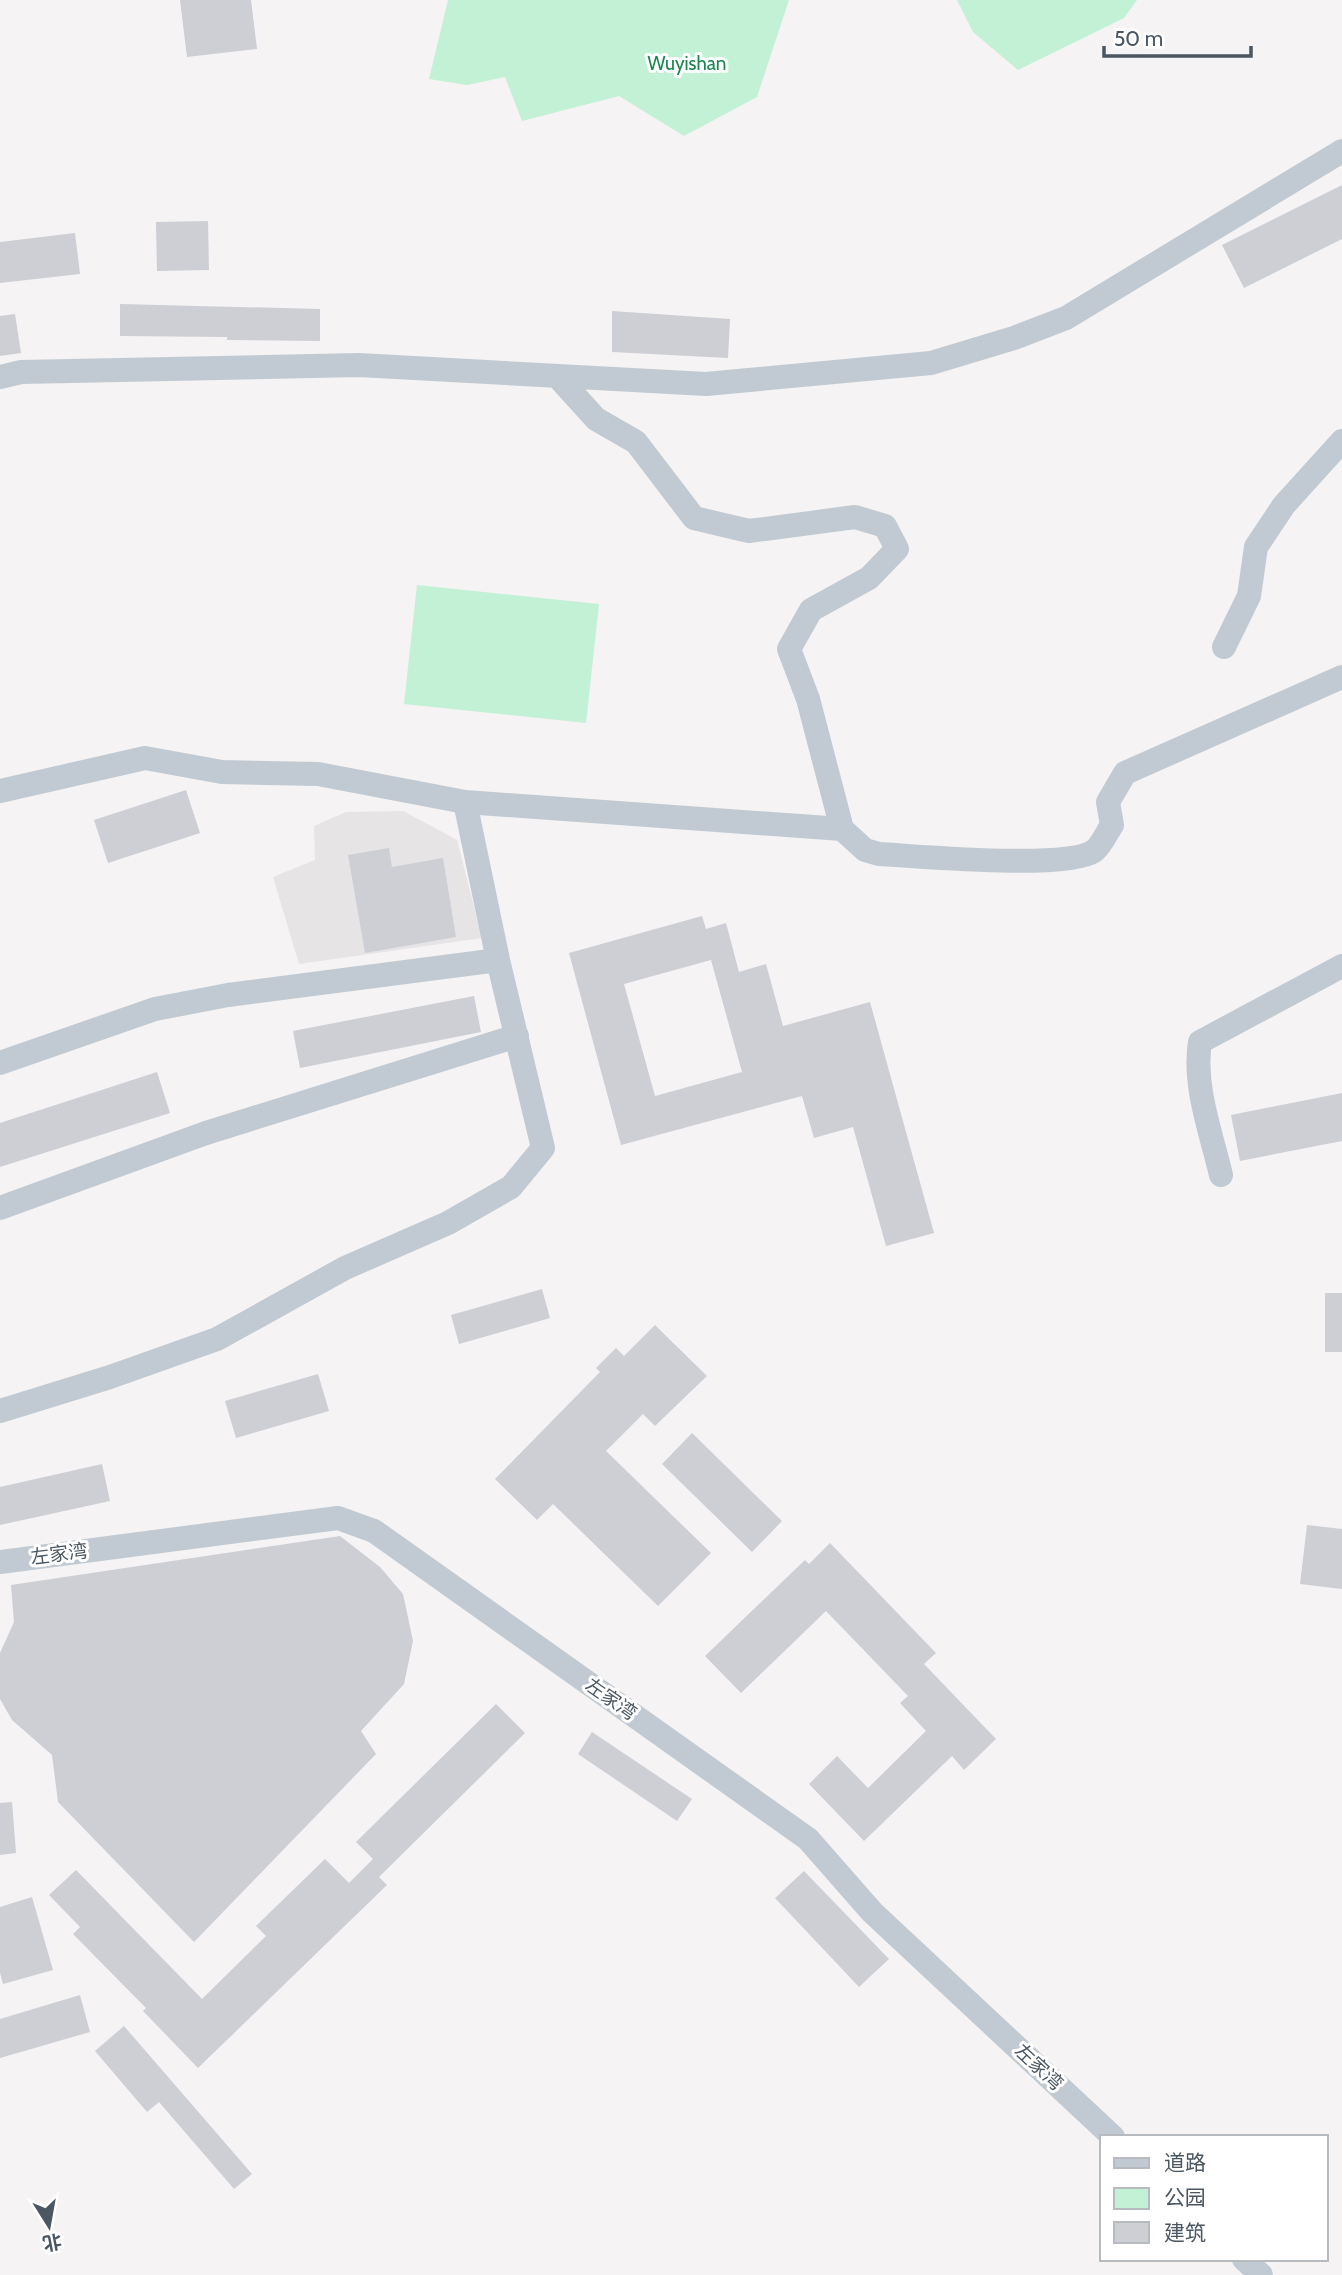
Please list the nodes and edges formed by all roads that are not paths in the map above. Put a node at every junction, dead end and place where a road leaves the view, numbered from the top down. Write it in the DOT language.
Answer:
graph roads {
  1 [pos="1342,151"];
  2 [pos="556,376"];
  3 [pos="0,377"];
  4 [pos="1342,441"];
  5 [pos="1224,647"];
  6 [pos="1342,677"];
  7 [pos="0,791"];
  8 [pos="465,802"];
  9 [pos="842,829"];
  10 [pos="498,960"];
  11 [pos="1342,966"];
  12 [pos="517,1036"];
  13 [pos="0,1063"];
  14 [pos="1221,1175"];
  15 [pos="0,1208"];
  16 [pos="0,1410"];
  17 [pos="0,1562"];
  18 [pos="1111,2135"];
  19 [pos="1246,2261"];
  20 [pos="1261,2275"];
  1 -- 2 [label="street"];
  2 -- 3 [label="street"];
  2 -- 9 [label="street"];
  4 -- 5 [label="street"];
  6 -- 9 [label="street"];
  7 -- 8 [label="street"];
  8 -- 9 [label="street"];
  8 -- 10 [label="street"];
  10 -- 12 [label="street"];
  10 -- 13 [label="street"];
  11 -- 14 [label="street"];
  12 -- 15 [label="street"];
  12 -- 16 [label="street"];
  17 -- 18 [label="street, 左家湾"];
  19 -- 20 [label="street"];
}
